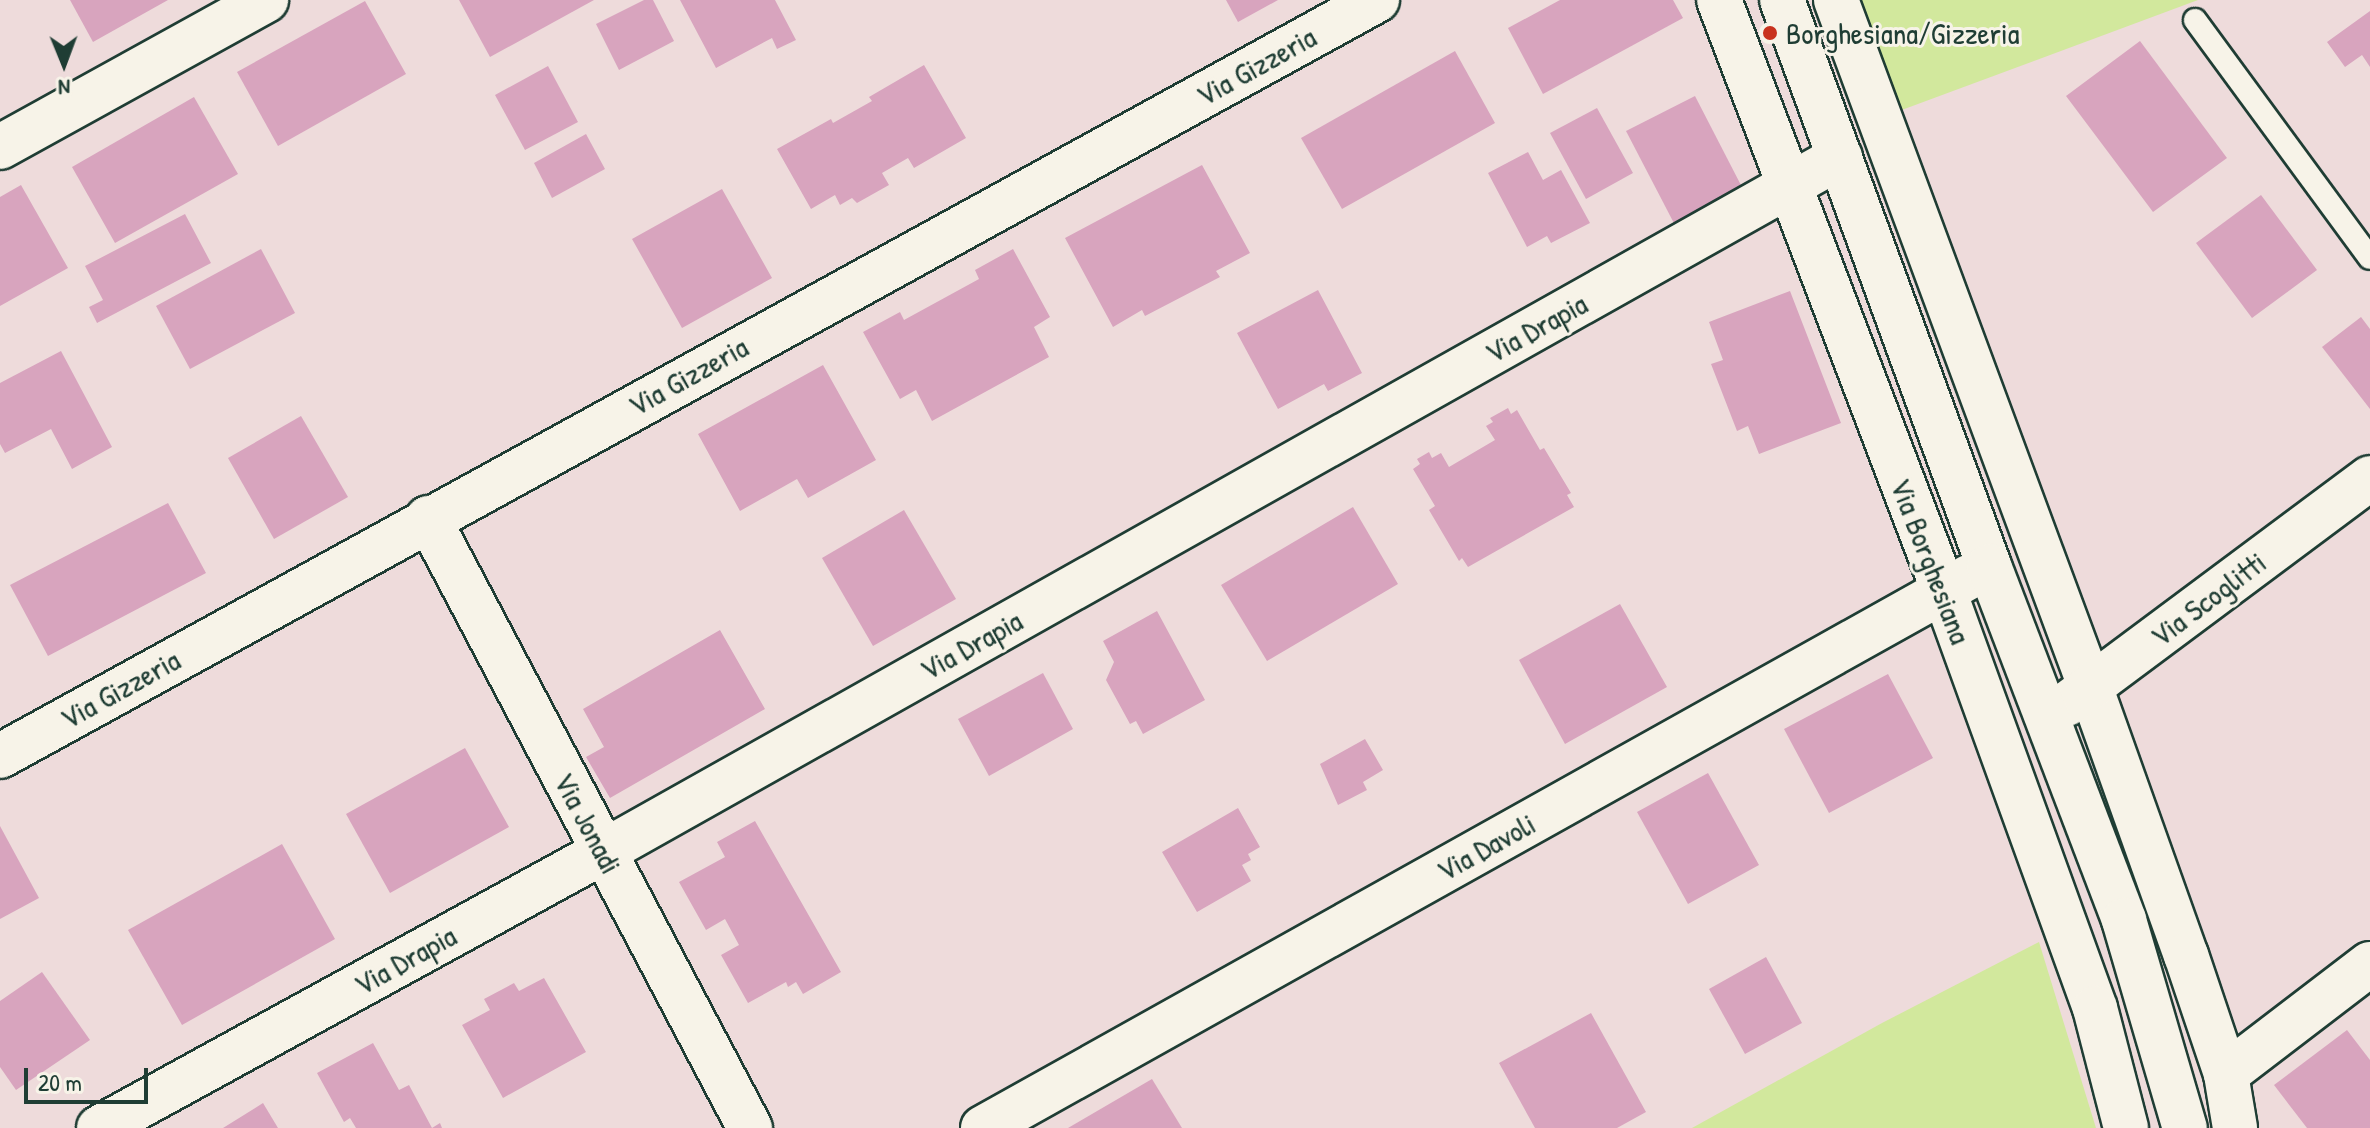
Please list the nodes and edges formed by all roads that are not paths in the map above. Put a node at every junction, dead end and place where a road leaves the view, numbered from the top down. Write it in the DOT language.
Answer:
graph roads {
  1 [pos="266,0"];
  2 [pos="1377,0"];
  3 [pos="1719,0"];
  4 [pos="1782,0"];
  5 [pos="1836,0"];
  6 [pos="2195,20"];
  7 [pos="0,147"];
  8 [pos="1840,157"];
  9 [pos="1787,187"];
  10 [pos="2370,258"];
  11 [pos="2370,478"];
  12 [pos="428,518"];
  13 [pos="1989,566"];
  14 [pos="1944,591"];
  15 [pos="2090,686"];
  16 [pos="2046,719"];
  17 [pos="0,756"];
  18 [pos="603,852"];
  19 [pos="2370,964"];
  20 [pos="2146,988"];
  21 [pos="2095,1008"];
  22 [pos="2226,1074"];
  23 [pos="99,1128"];
  24 [pos="750,1128"];
  25 [pos="983,1128"];
  26 [pos="2126,1128"];
  27 [pos="2185,1128"];
  28 [pos="2235,1128"];
  1 -- 7 [label="street"];
  2 -- 12 [label="street, Via Gizzeria"];
  3 -- 9 [label="street, Via Borghesiana"];
  4 -- 8 [label="street, Via Borghesiana"];
  5 -- 15 [label="street"];
  6 -- 10 [label="lane"];
  8 -- 9 [label="street, Via Drapia"];
  8 -- 13 [label="street, Via Borghesiana"];
  9 -- 14 [label="street, Via Borghesiana"];
  9 -- 18 [label="street, Via Drapia"];
  11 -- 15 [label="street, Via Scoglitti"];
  12 -- 17 [label="street, Via Gizzeria"];
  12 -- 18 [label="street, Via Jonadi"];
  13 -- 14 [label="street, Via Davoli"];
  13 -- 16 [label="street, Via Borghesiana"];
  14 -- 21 [label="street, Via Borghesiana"];
  14 -- 25 [label="street, Via Davoli"];
  15 -- 16 [label="street, Via Scoglitti"];
  15 -- 22 [label="street"];
  16 -- 20 [label="street, Via Borghesiana"];
  18 -- 23 [label="street, Via Drapia"];
  18 -- 24 [label="street, Via Jonadi"];
  19 -- 22 [label="street"];
  20 -- 21 [label="street"];
  20 -- 27 [label="street, Via Borghesiana"];
  21 -- 26 [label="street, Via Borghesiana"];
  22 -- 28 [label="street"];
}
